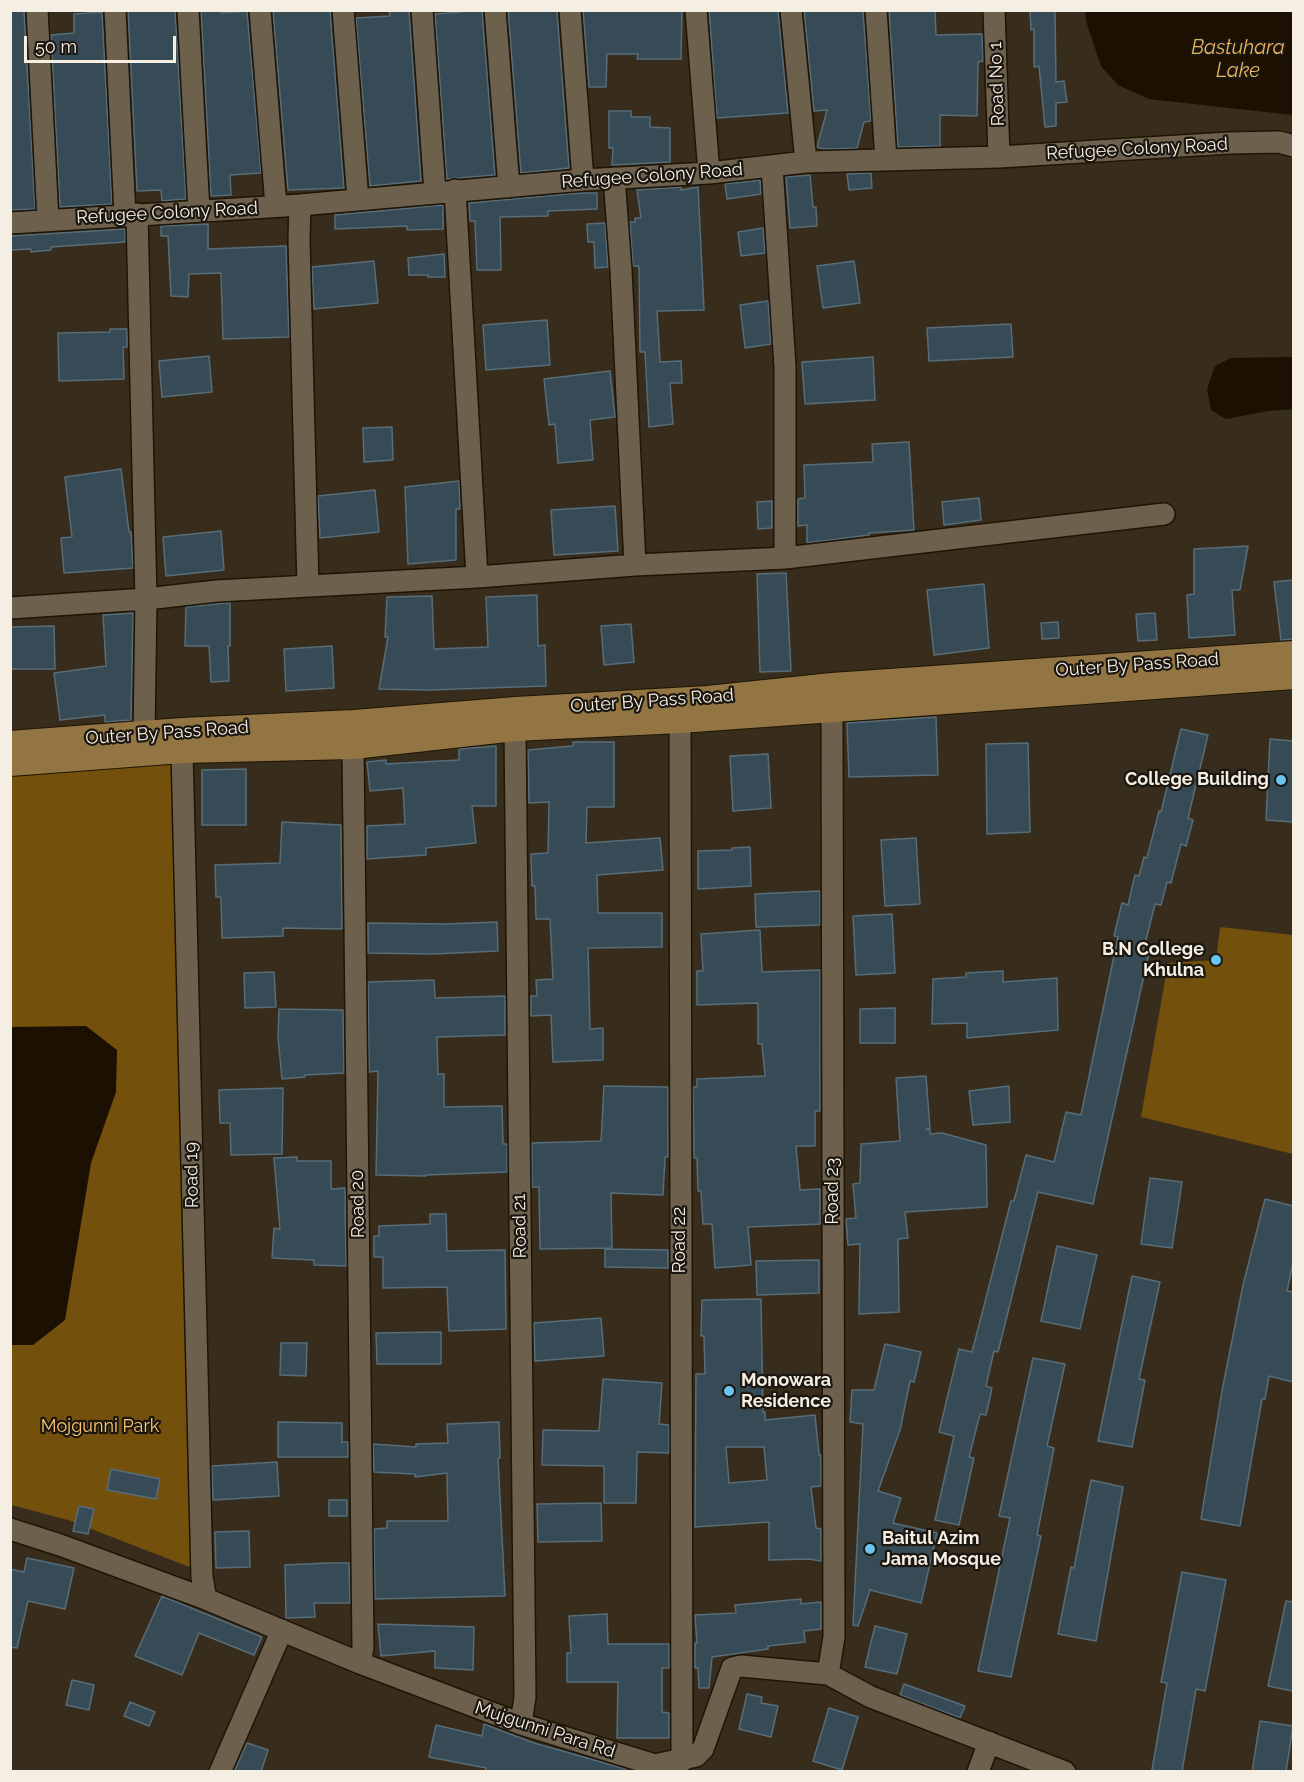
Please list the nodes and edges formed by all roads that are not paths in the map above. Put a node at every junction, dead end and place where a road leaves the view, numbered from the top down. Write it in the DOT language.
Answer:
graph roads {
  1 [pos="37,10"];
  2 [pos="115,10"];
  3 [pos="188,10"];
  4 [pos="260,10"];
  5 [pos="343,10"];
  6 [pos="422,10"];
  7 [pos="495,10"];
  8 [pos="570,10"];
  9 [pos="696,10"];
  10 [pos="791,10"];
  11 [pos="876,10"];
  12 [pos="994,10"];
  13 [pos="1293,146"];
  14 [pos="999,157"];
  15 [pos="886,160"];
  16 [pos="806,162"];
  17 [pos="772,166"];
  18 [pos="709,173"];
  19 [pos="614,178"];
  20 [pos="583,180"];
  21 [pos="508,187"];
  22 [pos="445,191"];
  23 [pos="358,200"];
  24 [pos="300,205"];
  25 [pos="276,206"];
  26 [pos="199,211"];
  27 [pos="131,215"];
  28 [pos="48,220"];
  29 [pos="10,223"];
  30 [pos="1164,514"];
  31 [pos="785,558"];
  32 [pos="635,565"];
  33 [pos="477,577"];
  34 [pos="308,586"];
  35 [pos="146,599"];
  36 [pos="10,608"];
  37 [pos="1293,654"];
  38 [pos="1293,676"];
  39 [pos="832,708"];
  40 [pos="680,720"];
  41 [pos="515,728"];
  42 [pos="144,735"];
  43 [pos="10,744"];
  44 [pos="353,746"];
  45 [pos="182,750"];
  46 [pos="10,763"];
  47 [pos="10,1529"];
  48 [pos="206,1599"];
  49 [pos="282,1630"];
  50 [pos="360,1663"];
  51 [pos="828,1674"];
  52 [pos="521,1724"];
  53 [pos="989,1742"];
  54 [pos="691,1763"];
  55 [pos="220,1772"];
  56 [pos="978,1772"];
  57 [pos="1065,1772"];
  1 -- 28 [label="street"];
  2 -- 27 [label="street"];
  3 -- 26 [label="street"];
  4 -- 25 [label="street"];
  5 -- 23 [label="street"];
  6 -- 22 [label="street"];
  7 -- 21 [label="street"];
  8 -- 20 [label="street"];
  9 -- 18 [label="street"];
  10 -- 16 [label="street"];
  11 -- 15 [label="street"];
  12 -- 14 [label="street, Road No 1"];
  13 -- 14 [label="street, Refugee Colony Road"];
  14 -- 15 [label="street, Refugee Colony Road"];
  15 -- 16 [label="street, Refugee Colony Road"];
  16 -- 17 [label="street, Refugee Colony Road"];
  17 -- 18 [label="street, Refugee Colony Road"];
  17 -- 31 [label="street"];
  18 -- 19 [label="street, Refugee Colony Road"];
  19 -- 20 [label="street, Refugee Colony Road"];
  19 -- 32 [label="street"];
  20 -- 21 [label="street, Refugee Colony Road"];
  21 -- 22 [label="street, Refugee Colony Road"];
  22 -- 23 [label="street, Refugee Colony Road"];
  22 -- 33 [label="street"];
  23 -- 24 [label="street, Refugee Colony Road"];
  24 -- 25 [label="street, Refugee Colony Road"];
  24 -- 34 [label="street"];
  25 -- 26 [label="street, Refugee Colony Road"];
  26 -- 27 [label="street, Refugee Colony Road"];
  27 -- 28 [label="street, Refugee Colony Road"];
  27 -- 35 [label="street"];
  28 -- 29 [label="street, Refugee Colony Road"];
  30 -- 31 [label="street"];
  31 -- 32 [label="street"];
  32 -- 33 [label="street"];
  33 -- 34 [label="street"];
  34 -- 35 [label="street"];
  35 -- 36 [label="street"];
  35 -- 42 [label="street"];
  37 -- 42 [label="main road, Outer By Pass Road"];
  38 -- 39 [label="main road, Outer By Pass Road"];
  39 -- 40 [label="main road, Outer By Pass Road"];
  39 -- 51 [label="street, Road 23"];
  40 -- 41 [label="main road, Outer By Pass Road"];
  40 -- 54 [label="street, Road 22"];
  41 -- 44 [label="main road, Outer By Pass Road"];
  41 -- 52 [label="street, Road 21"];
  42 -- 43 [label="main road, Outer By Pass Road"];
  44 -- 45 [label="main road, Outer By Pass Road"];
  44 -- 50 [label="street, Road 20"];
  45 -- 46 [label="main road, Outer By Pass Road"];
  45 -- 48 [label="street, Road 19"];
  47 -- 48 [label="street, Mujgunni Para Rd"];
  48 -- 49 [label="street, Mujgunni Para Rd"];
  49 -- 50 [label="street, Mujgunni Para Rd"];
  49 -- 55 [label="street"];
  50 -- 52 [label="street, Mujgunni Para Rd"];
  51 -- 53 [label="street"];
  51 -- 54 [label="street"];
  52 -- 54 [label="street, Mujgunni Para Rd"];
  53 -- 56 [label="street"];
  53 -- 57 [label="street"];
}
